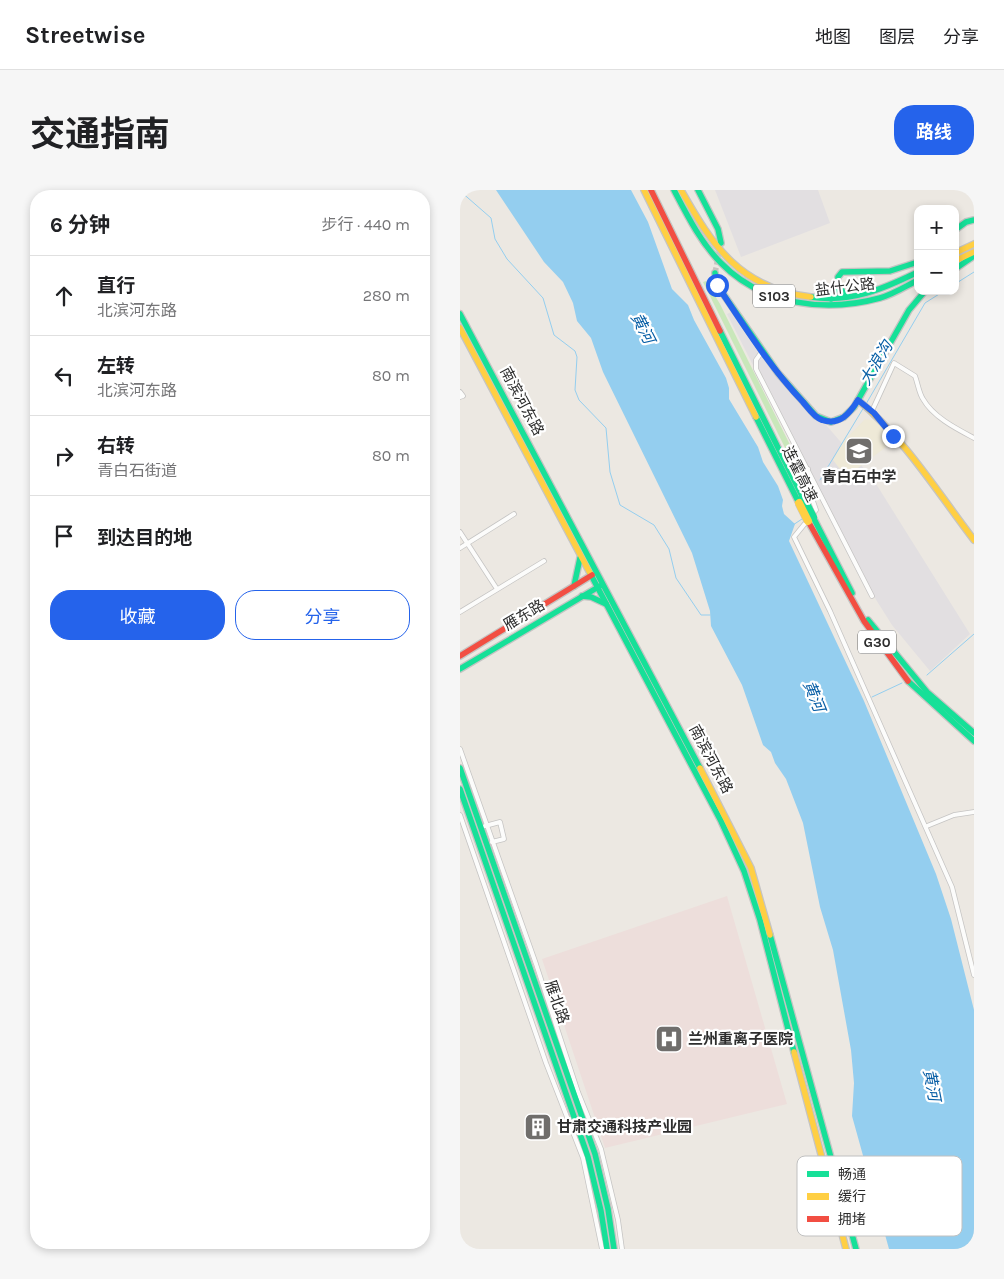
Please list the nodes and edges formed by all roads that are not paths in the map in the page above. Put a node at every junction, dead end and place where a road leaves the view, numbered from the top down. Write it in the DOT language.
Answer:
graph roads {
  1 [pos="644,190"];
  2 [pos="651,190"];
  3 [pos="674,190"];
  4 [pos="682,190"];
  5 [pos="698,190"];
  6 [pos="974,220"];
  7 [pos="959,227"];
  8 [pos="721,243"];
  9 [pos="974,244"];
  10 [pos="959,251"];
  11 [pos="974,254"];
  12 [pos="959,260"];
  13 [pos="914,264"];
  14 [pos="959,266"];
  15 [pos="715,273"];
  16 [pos="914,274"];
  17 [pos="914,282"];
  18 [pos="838,284"];
  19 [pos="922,295"];
  20 [pos="846,297"];
  21 [pos="830,299"];
  22 [pos="460,314"];
  23 [pos="460,328"];
  24 [pos="761,354"];
  25 [pos="860,401"];
  26 [pos="870,410"];
  27 [pos="974,438"];
  28 [pos="808,469"];
  29 [pos="801,500"];
  30 [pos="514,514"];
  31 [pos="810,519"];
  32 [pos="460,532"];
  33 [pos="974,540"];
  34 [pos="467,543"];
  35 [pos="460,548"];
  36 [pos="580,556"];
  37 [pos="544,560"];
  38 [pos="593,574"];
  39 [pos="574,586"];
  40 [pos="600,586"];
  41 [pos="497,589"];
  42 [pos="582,596"];
  43 [pos="872,596"];
  44 [pos="606,604"];
  45 [pos="460,612"];
  46 [pos="460,656"];
  47 [pos="460,669"];
  48 [pos="974,733"];
  49 [pos="681,740"];
  50 [pos="974,741"];
  51 [pos="460,749"];
  52 [pos="460,768"];
  53 [pos="460,789"];
  54 [pos="974,812"];
  55 [pos="460,815"];
  56 [pos="483,826"];
  57 [pos="927,826"];
  58 [pos="492,842"];
  59 [pos="974,975"];
  60 [pos="822,1156"];
  61 [pos="830,1156"];
  62 [pos="843,1236"];
  63 [pos="852,1236"];
  64 [pos="602,1249"];
  65 [pos="607,1249"];
  66 [pos="614,1249"];
  67 [pos="622,1249"];
  68 [pos="846,1249"];
  69 [pos="856,1249"];
  1 -- 29 [label="main road, 连霍高速 / G30"];
  2 -- 29 [label="main road, 连霍高速 / G30"];
  3 -- 17 [label="main road, 盐什公路 / S103"];
  4 -- 21 [label="main road, 盐什公路 / S103"];
  5 -- 8 [label="main road"];
  6 -- 7 [label="main road"];
  9 -- 10 [label="main road"];
  11 -- 12 [label="main road"];
  11 -- 14 [label="main road"];
  13 -- 18 [label="main road"];
  15 -- 24 [label="main road"];
  16 -- 20 [label="main road, 盐什公路 / S103"];
  18 -- 20 [label="main road"];
  18 -- 21 [label="main road"];
  19 -- 25 [label="main road"];
  20 -- 21 [label="main road, 盐什公路 / S103"];
  22 -- 38 [label="main road, 南滨河东路"];
  23 -- 36 [label="main road, 南滨河东路"];
  24 -- 25 [label="main road"];
  24 -- 28 [label="street"];
  25 -- 26 [label="main road"];
  26 -- 27 [label="street"];
  26 -- 33 [label="main road"];
  28 -- 43 [label="street"];
  28 -- 57 [label="street"];
  29 -- 31 [label="main road, 连霍高速 / G30, bridge"];
  30 -- 34 [label="street"];
  31 -- 48 [label="main road, 连霍高速 / G30"];
  31 -- 50 [label="main road, 连霍高速 / G30"];
  32 -- 34 [label="street"];
  34 -- 35 [label="street"];
  34 -- 41 [label="street"];
  36 -- 38 [label="main road, 南滨河东路"];
  36 -- 39 [label="main road"];
  37 -- 41 [label="street"];
  38 -- 39 [label="main road, 雁东路"];
  38 -- 40 [label="main road, 南滨河东路"];
  39 -- 46 [label="main road, 雁东路"];
  40 -- 42 [label="main road, 雁东路"];
  40 -- 44 [label="main road, 南滨河东路"];
  40 -- 49 [label="main road, 南滨河东路"];
  41 -- 45 [label="street"];
  42 -- 44 [label="main road"];
  42 -- 47 [label="main road, 雁东路"];
  44 -- 49 [label="main road, 南滨河东路"];
  49 -- 60 [label="main road, 南滨河东路"];
  49 -- 61 [label="main road, 南滨河东路"];
  51 -- 56 [label="street"];
  52 -- 56 [label="main road, 雁北路"];
  53 -- 65 [label="main road, 雁北路"];
  54 -- 57 [label="street"];
  55 -- 64 [label="street"];
  56 -- 58 [label="street"];
  56 -- 58 [label="street"];
  56 -- 66 [label="main road, 雁北路"];
  57 -- 59 [label="street"];
  58 -- 67 [label="street"];
  62 -- 68 [label="main road, 南滨河东路"];
  63 -- 69 [label="main road, 南滨河东路"];
}
